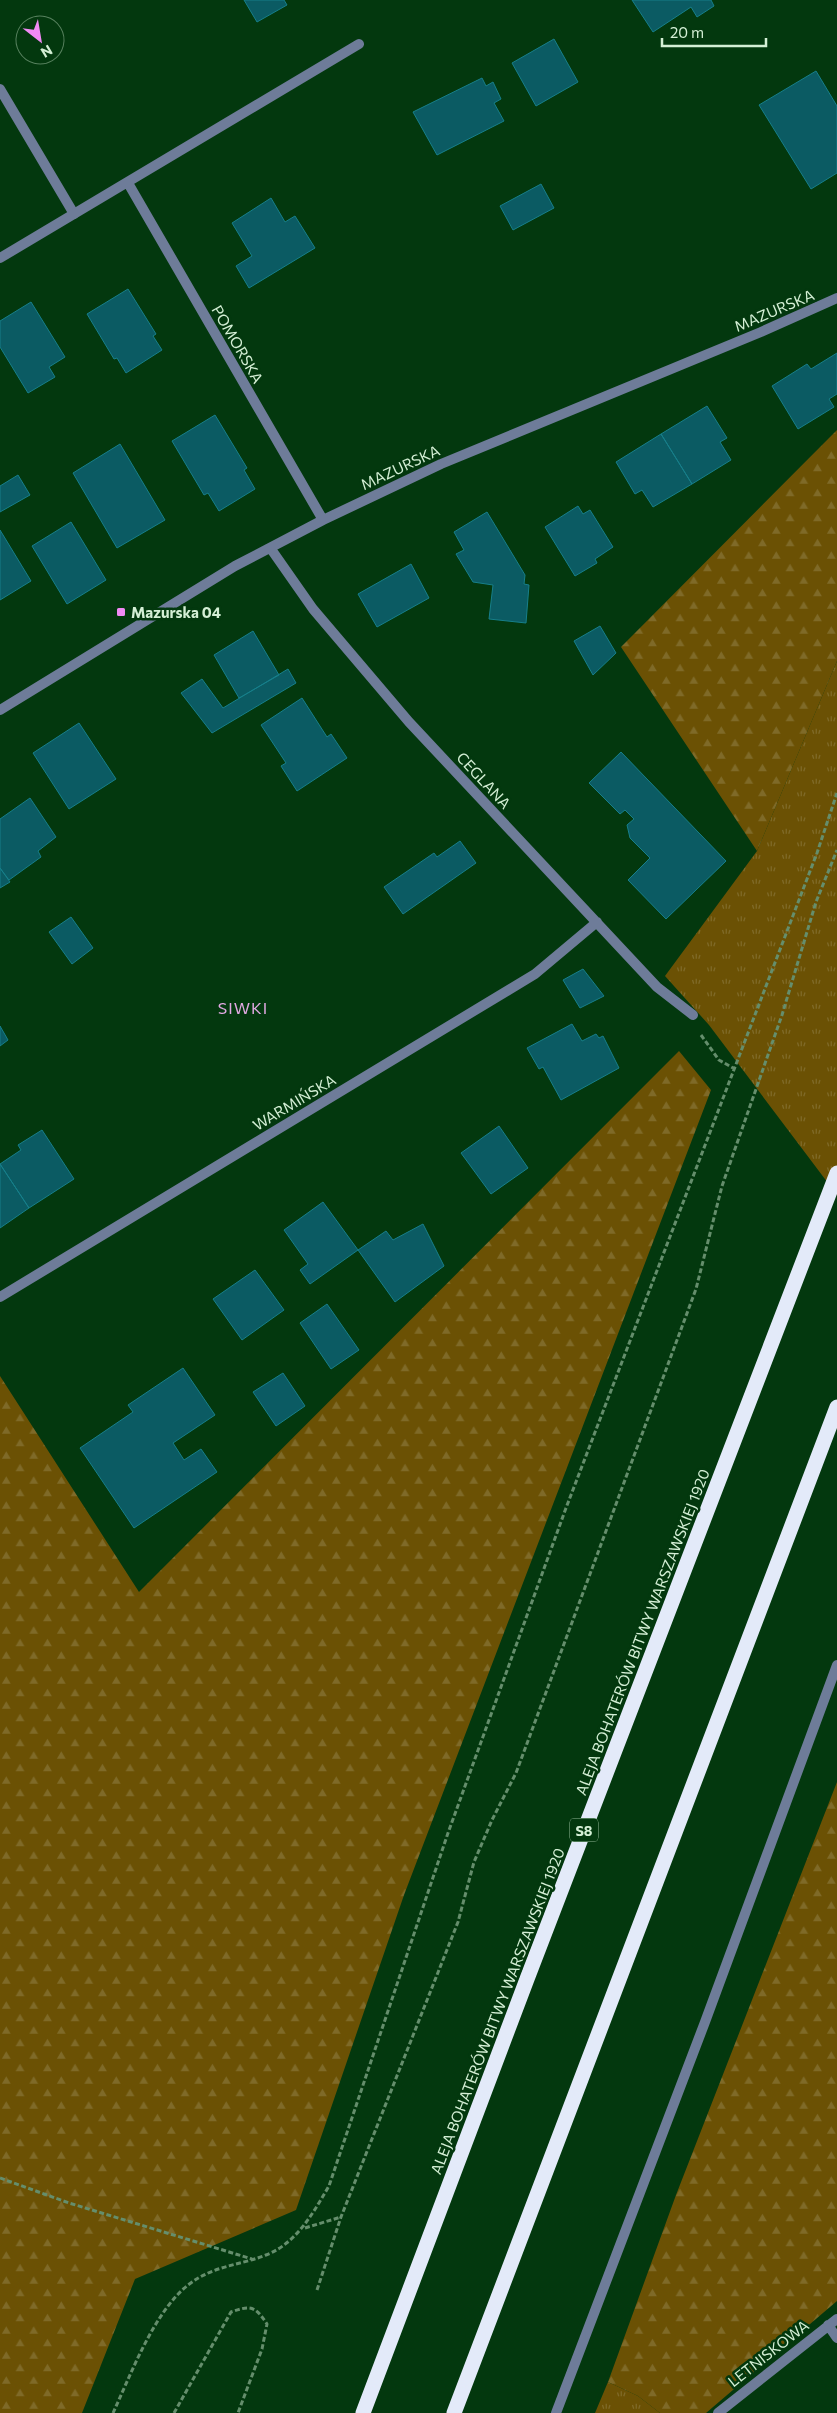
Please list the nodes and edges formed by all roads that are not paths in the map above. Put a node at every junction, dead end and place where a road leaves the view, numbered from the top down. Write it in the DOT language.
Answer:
graph roads {
  1 [pos="359,44"];
  2 [pos="0,89"];
  3 [pos="128,183"];
  4 [pos="74,214"];
  5 [pos="0,258"];
  6 [pos="837,298"];
  7 [pos="323,520"];
  8 [pos="271,549"];
  9 [pos="0,710"];
  10 [pos="597,922"];
  11 [pos="693,1015"];
  12 [pos="837,1173"];
  13 [pos="0,1297"];
  14 [pos="837,1407"];
  15 [pos="837,1665"];
  16 [pos="837,2319"];
  17 [pos="828,2325"];
  18 [pos="837,2338"];
  19 [pos="364,2413"];
  20 [pos="454,2413"];
  21 [pos="556,2413"];
  22 [pos="718,2413"];
  1 -- 3 [label="street"];
  2 -- 4 [label="street"];
  3 -- 4 [label="street"];
  3 -- 7 [label="street, POMORSKA"];
  4 -- 5 [label="street"];
  6 -- 7 [label="street, MAZURSKA"];
  7 -- 8 [label="street, MAZURSKA"];
  8 -- 9 [label="street, MAZURSKA"];
  8 -- 10 [label="street, CEGLANA"];
  10 -- 11 [label="street, CEGLANA"];
  10 -- 13 [label="street, WARMIŃSKA"];
  12 -- 19 [label="highway, ALEJA BOHATERÓW BITWY WARSZAWSKIEJ 1920 / S8"];
  14 -- 20 [label="highway"];
  15 -- 21 [label="street"];
  16 -- 17 [label="street, LETNISKOWA"];
  17 -- 18 [label="street"];
  17 -- 22 [label="street, LETNISKOWA"];
}
